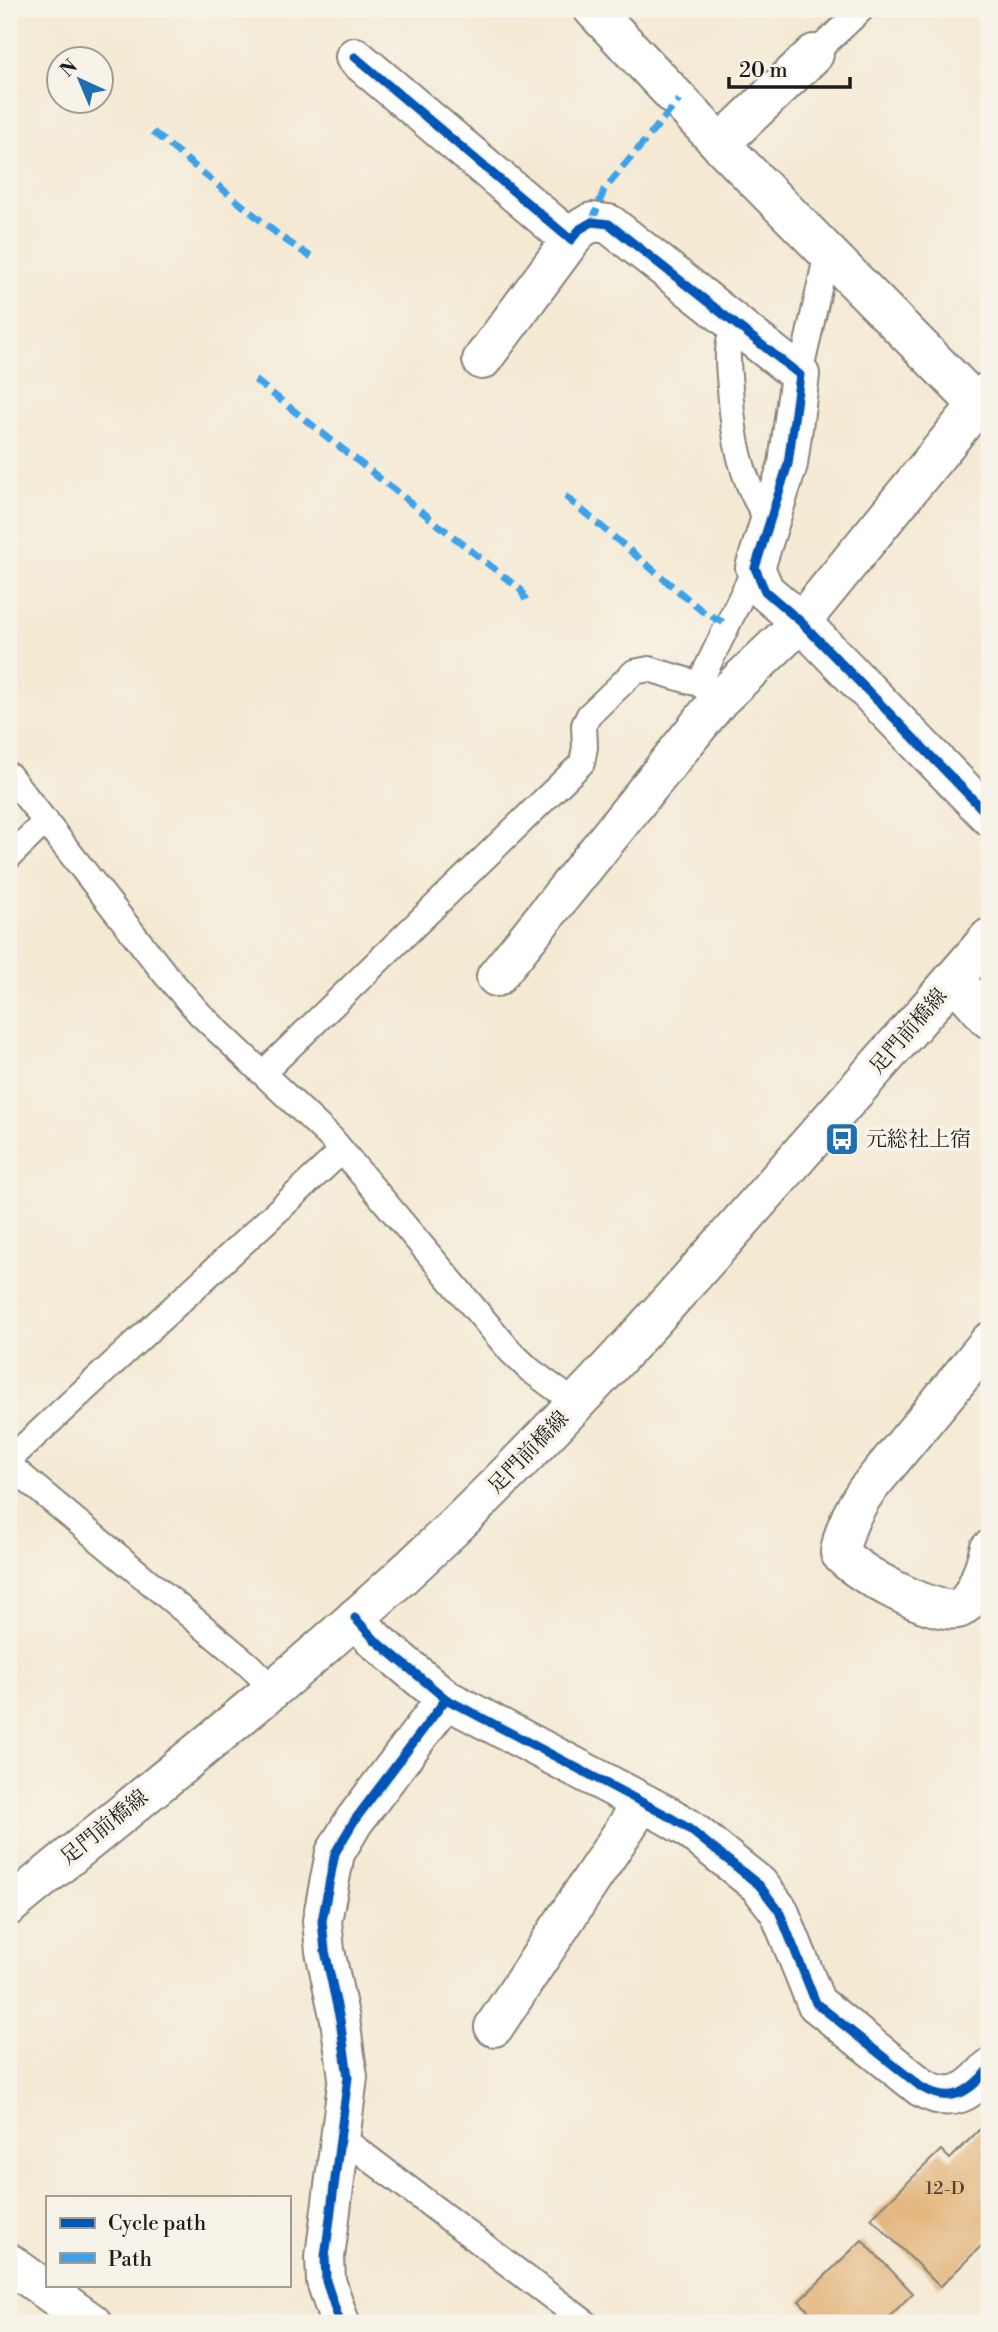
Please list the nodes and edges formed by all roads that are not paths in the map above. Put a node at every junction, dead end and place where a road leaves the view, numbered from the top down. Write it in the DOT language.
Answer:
graph roads {
  1 [pos="593,9"];
  2 [pos="862,9"];
  3 [pos="814,54"];
  4 [pos="355,57"];
  5 [pos="720,144"];
  6 [pos="571,240"];
  7 [pos="827,253"];
  8 [pos="734,324"];
  9 [pos="482,360"];
  10 [pos="800,375"];
  11 [pos="984,398"];
  12 [pos="769,522"];
  13 [pos="755,568"];
  14 [pos="801,622"];
  15 [pos="709,692"];
  16 [pos="9,775"];
  17 [pos="989,816"];
  18 [pos="46,821"];
  19 [pos="9,857"];
  20 [pos="989,938"];
  21 [pos="496,977"];
  22 [pos="954,979"];
  23 [pos="989,1019"];
  24 [pos="263,1073"];
  25 [pos="342,1151"];
  26 [pos="983,1363"];
  27 [pos="575,1404"];
  28 [pos="9,1460"];
  29 [pos="9,1465"];
  30 [pos="989,1550"];
  31 [pos="355,1618"];
  32 [pos="273,1689"];
  33 [pos="446,1699"];
  34 [pos="642,1803"];
  35 [pos="9,1906"];
  36 [pos="494,2027"];
  37 [pos="989,2069"];
  38 [pos="341,2143"];
  39 [pos="9,2263"];
  40 [pos="92,2323"];
  41 [pos="340,2323"];
  42 [pos="586,2323"];
  1 -- 5 [label="street"];
  2 -- 3 [label="lane"];
  3 -- 5 [label="street"];
  4 -- 6 [label="street"];
  5 -- 7 [label="street"];
  6 -- 8 [label="street"];
  6 -- 9 [label="street"];
  7 -- 10 [label="lane"];
  7 -- 11 [label="street"];
  8 -- 10 [label="street"];
  8 -- 12 [label="lane"];
  10 -- 12 [label="street"];
  11 -- 14 [label="street"];
  12 -- 13 [label="street"];
  13 -- 14 [label="street"];
  13 -- 15 [label="lane"];
  14 -- 15 [label="street"];
  14 -- 17 [label="street"];
  15 -- 21 [label="street"];
  15 -- 24 [label="lane"];
  16 -- 18 [label="lane"];
  18 -- 19 [label="lane"];
  18 -- 24 [label="lane"];
  20 -- 22 [label="street, 足門前橋線"];
  22 -- 23 [label="street"];
  22 -- 27 [label="street, 足門前橋線"];
  24 -- 25 [label="lane"];
  25 -- 27 [label="lane"];
  25 -- 28 [label="lane"];
  26 -- 30 [label="street"];
  27 -- 31 [label="street, 足門前橋線"];
  29 -- 32 [label="lane"];
  31 -- 32 [label="street, 足門前橋線"];
  31 -- 33 [label="street"];
  32 -- 35 [label="street, 足門前橋線"];
  33 -- 34 [label="street"];
  33 -- 38 [label="street"];
  34 -- 36 [label="street"];
  34 -- 37 [label="street"];
  38 -- 41 [label="street"];
  38 -- 42 [label="lane"];
  39 -- 40 [label="street"];
}
